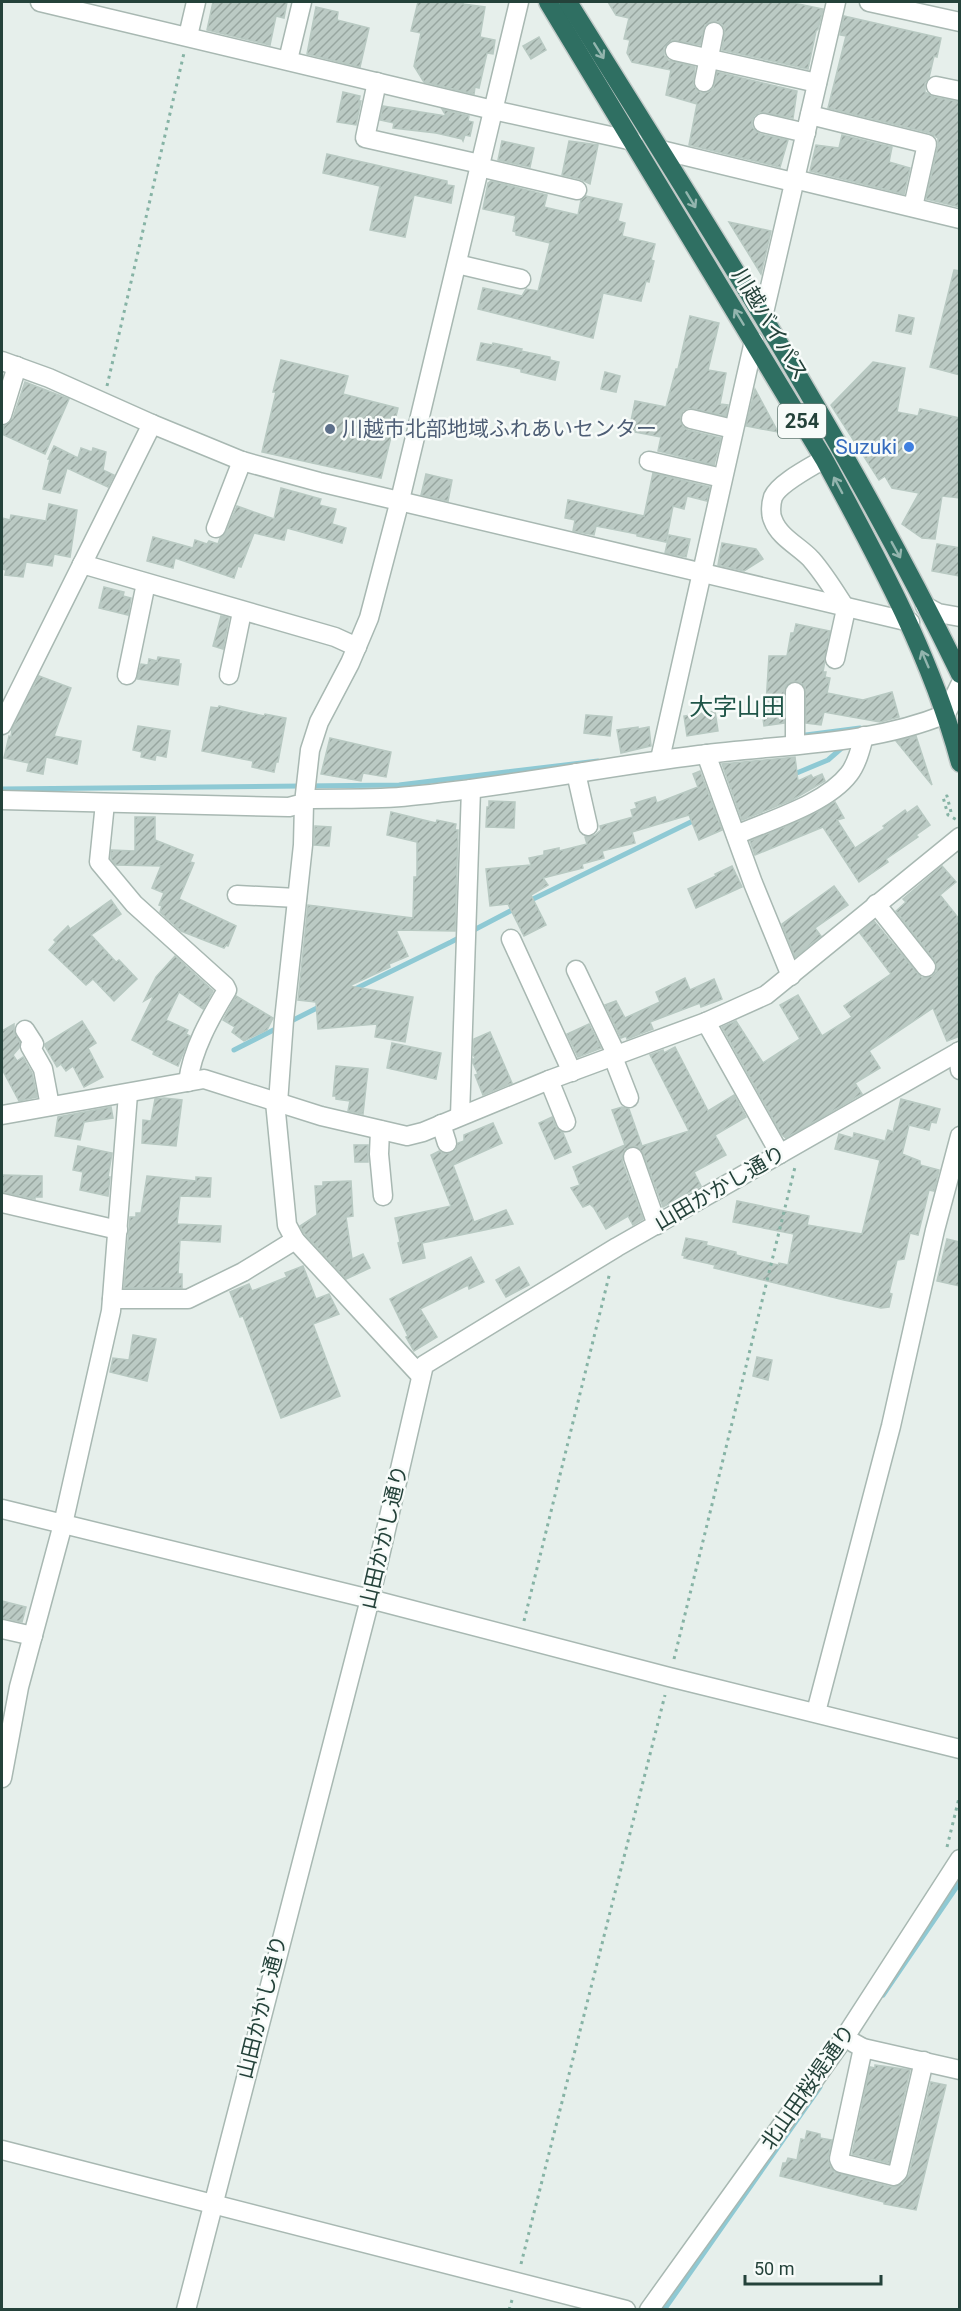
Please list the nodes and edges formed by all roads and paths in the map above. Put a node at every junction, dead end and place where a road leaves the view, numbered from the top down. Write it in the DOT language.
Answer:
graph roads {
  1 [pos="40,2"];
  2 [pos="196,2"];
  3 [pos="302,2"];
  4 [pos="519,2"];
  5 [pos="548,2"];
  6 [pos="568,2"];
  7 [pos="836,2"];
  8 [pos="869,2"];
  9 [pos="960,22"];
  10 [pos="714,32"];
  11 [pos="188,36"];
  12 [pos="675,51"];
  13 [pos="708,58"];
  14 [pos="288,60"];
  15 [pos="377,82"];
  16 [pos="704,82"];
  17 [pos="817,83"];
  18 [pos="936,86"];
  19 [pos="960,92"];
  20 [pos="493,110"];
  21 [pos="763,123"];
  22 [pos="808,124"];
  23 [pos="633,141"];
  24 [pos="661,150"];
  25 [pos="480,166"];
  26 [pos="794,181"];
  27 [pos="577,190"];
  28 [pos="913,207"];
  29 [pos="960,219"];
  30 [pos="457,264"];
  31 [pos="521,279"];
  32 [pos="763,317"];
  33 [pos="754,341"];
  34 [pos="9,364"];
  35 [pos="102,402"];
  36 [pos="2,414"];
  37 [pos="691,419"];
  38 [pos="152,424"];
  39 [pos="734,429"];
  40 [pos="824,459"];
  41 [pos="242,461"];
  42 [pos="649,461"];
  43 [pos="722,478"];
  44 [pos="400,500"];
  45 [pos="216,528"];
  46 [pos="82,564"];
  47 [pos="702,573"];
  48 [pos="146,583"];
  49 [pos="925,606"];
  50 [pos="846,609"];
  51 [pos="242,612"];
  52 [pos="960,617"];
  53 [pos="909,622"];
  54 [pos="357,647"];
  55 [pos="835,659"];
  56 [pos="960,674"];
  57 [pos="127,675"];
  58 [pos="229,675"];
  59 [pos="960,685"];
  60 [pos="795,692"];
  61 [pos="946,714"];
  62 [pos="2,724"];
  63 [pos="864,736"];
  64 [pos="795,745"];
  65 [pos="706,754"];
  66 [pos="660,759"];
  67 [pos="960,763"];
  68 [pos="576,773"];
  69 [pos="471,789"];
  70 [pos="2,800"];
  71 [pos="305,801"];
  72 [pos="105,802"];
  73 [pos="951,812"];
  74 [pos="960,821"];
  75 [pos="588,826"];
  76 [pos="736,835"];
  77 [pos="960,837"];
  78 [pos="237,896"];
  79 [pos="297,898"];
  80 [pos="876,904"];
  81 [pos="511,939"];
  82 [pos="926,968"];
  83 [pos="576,969"];
  84 [pos="791,976"];
  85 [pos="706,1022"];
  86 [pos="25,1030"];
  87 [pos="615,1057"];
  88 [pos="959,1058"];
  89 [pos="572,1072"];
  90 [pos="549,1080"];
  91 [pos="188,1082"];
  92 [pos="128,1094"];
  93 [pos="629,1098"];
  94 [pos="277,1102"];
  95 [pos="50,1106"];
  96 [pos="2,1115"];
  97 [pos="460,1116"];
  98 [pos="566,1122"];
  99 [pos="441,1124"];
  100 [pos="380,1130"];
  101 [pos="960,1136"];
  102 [pos="801,1142"];
  103 [pos="447,1143"];
  104 [pos="780,1154"];
  105 [pos="633,1157"];
  106 [pos="383,1196"];
  107 [pos="2,1203"];
  108 [pos="657,1225"];
  109 [pos="118,1230"];
  110 [pos="295,1240"];
  111 [pos="617,1247"];
  112 [pos="112,1299"];
  113 [pos="421,1376"];
  114 [pos="2,1509"];
  115 [pos="63,1524"];
  116 [pos="370,1599"];
  117 [pos="2,1629"];
  118 [pos="33,1636"];
  119 [pos="520,1638"];
  120 [pos="669,1677"];
  121 [pos="10,1686"];
  122 [pos="816,1712"];
  123 [pos="960,1749"];
  124 [pos="2,1778"];
  125 [pos="960,1859"];
  126 [pos="845,2037"];
  127 [pos="863,2048"];
  128 [pos="924,2061"];
  129 [pos="960,2070"];
  130 [pos="2,2150"];
  131 [pos="212,2204"];
  132 [pos="516,2282"];
  133 [pos="654,2308"];
  134 [pos="186,2310"];
  135 [pos="509,2310"];
  136 [pos="627,2310"];
  1 -- 11 [label="street"];
  2 -- 11 [label="street"];
  3 -- 14 [label="street"];
  4 -- 20 [label="street"];
  5 -- 23 [label="highway, 川越バイパス / 254"];
  6 -- 24 [label="highway, 川越バイパス / 254, one-way"];
  7 -- 17 [label="street"];
  8 -- 9 [label="street"];
  10 -- 13 [label="street"];
  11 -- 14 [label="street"];
  11 -- 35 [label="path"];
  12 -- 13 [label="street"];
  13 -- 16 [label="street"];
  13 -- 17 [label="street"];
  14 -- 15 [label="street"];
  15 -- 20 [label="street"];
  15 -- 25 [label="street"];
  17 -- 22 [label="street"];
  18 -- 19 [label="street"];
  20 -- 23 [label="street"];
  20 -- 25 [label="street"];
  21 -- 22 [label="street"];
  22 -- 26 [label="street"];
  22 -- 28 [label="street"];
  33 -- 23 [label="highway, 川越バイパス / 254, one-way"];
  24 -- 26 [label="street"];
  24 -- 32 [label="highway, 川越バイパス / 254, one-way"];
  25 -- 27 [label="street"];
  25 -- 30 [label="street"];
  26 -- 28 [label="street"];
  26 -- 32 [label="street"];
  28 -- 29 [label="street"];
  30 -- 31 [label="street"];
  30 -- 44 [label="street"];
  32 -- 49 [label="highway, 川越バイパス / 254, one-way"];
  33 -- 39 [label="street"];
  33 -- 40 [label="highway, 川越バイパス / 254"];
  34 -- 35 [label="street"];
  34 -- 36 [label="street"];
  35 -- 38 [label="street"];
  37 -- 39 [label="street"];
  38 -- 41 [label="street"];
  38 -- 46 [label="street"];
  39 -- 43 [label="street"];
  40 -- 50 [label="street"];
  53 -- 40 [label="highway, 川越バイパス / 254, one-way"];
  41 -- 44 [label="street"];
  41 -- 45 [label="street"];
  42 -- 43 [label="street"];
  43 -- 47 [label="street"];
  44 -- 47 [label="street"];
  44 -- 54 [label="street"];
  46 -- 48 [label="street"];
  46 -- 62 [label="street"];
  47 -- 50 [label="street"];
  47 -- 66 [label="street"];
  48 -- 51 [label="street"];
  48 -- 57 [label="street"];
  49 -- 52 [label="street"];
  49 -- 56 [label="highway, 川越バイパス / 254"];
  50 -- 53 [label="street"];
  50 -- 55 [label="street"];
  51 -- 54 [label="street"];
  51 -- 58 [label="street"];
  61 -- 53 [label="highway, 川越バイパス / 254, one-way"];
  54 -- 71 [label="street"];
  59 -- 61 [label="street"];
  60 -- 64 [label="street"];
  61 -- 63 [label="street"];
  61 -- 67 [label="highway, 254"];
  63 -- 64 [label="street"];
  63 -- 76 [label="street"];
  64 -- 65 [label="street"];
  65 -- 66 [label="street"];
  65 -- 76 [label="street"];
  66 -- 68 [label="street"];
  68 -- 69 [label="street"];
  68 -- 75 [label="street"];
  69 -- 71 [label="street"];
  69 -- 97 [label="street"];
  70 -- 72 [label="street"];
  71 -- 72 [label="street"];
  71 -- 79 [label="street"];
  72 -- 91 [label="street"];
  73 -- 74 [label="path"];
  76 -- 84 [label="street"];
  77 -- 80 [label="street"];
  78 -- 79 [label="street"];
  79 -- 94 [label="street"];
  80 -- 82 [label="street"];
  80 -- 84 [label="street"];
  81 -- 89 [label="street"];
  83 -- 87 [label="street"];
  84 -- 85 [label="street"];
  85 -- 87 [label="street"];
  85 -- 104 [label="street"];
  86 -- 95 [label="street"];
  87 -- 89 [label="street"];
  87 -- 93 [label="street"];
  88 -- 102 [label="street, 山田かかし通り"];
  89 -- 90 [label="street"];
  90 -- 97 [label="street"];
  90 -- 98 [label="street"];
  91 -- 92 [label="street"];
  91 -- 94 [label="street"];
  92 -- 95 [label="street"];
  92 -- 109 [label="street"];
  94 -- 100 [label="street"];
  94 -- 110 [label="street"];
  95 -- 96 [label="street"];
  97 -- 99 [label="street"];
  99 -- 100 [label="street"];
  99 -- 103 [label="street"];
  100 -- 106 [label="street"];
  101 -- 122 [label="street"];
  102 -- 104 [label="street, 山田かかし通り"];
  102 -- 120 [label="path"];
  104 -- 108 [label="street, 山田かかし通り"];
  105 -- 108 [label="street"];
  107 -- 109 [label="street"];
  108 -- 111 [label="street, 山田かかし通り"];
  109 -- 112 [label="street"];
  110 -- 112 [label="street"];
  110 -- 113 [label="street"];
  111 -- 113 [label="street, 山田かかし通り"];
  111 -- 119 [label="path"];
  112 -- 115 [label="street"];
  113 -- 116 [label="street, 山田かかし通り"];
  114 -- 115 [label="street"];
  115 -- 116 [label="street"];
  115 -- 118 [label="street"];
  116 -- 119 [label="street"];
  116 -- 131 [label="street, 山田かかし通り"];
  117 -- 118 [label="street"];
  118 -- 121 [label="street"];
  119 -- 120 [label="street"];
  120 -- 122 [label="street"];
  120 -- 132 [label="path"];
  121 -- 124 [label="street"];
  122 -- 123 [label="street"];
  125 -- 126 [label="street, 北山田桜堤通り"];
  126 -- 127 [label="street"];
  126 -- 133 [label="street, 北山田桜堤通り"];
  127 -- 128 [label="street"];
  127 -- 128 [label="street"];
  128 -- 129 [label="street"];
  130 -- 131 [label="street"];
  131 -- 132 [label="street"];
  131 -- 134 [label="street, 山田かかし通り"];
  132 -- 135 [label="path"];
  132 -- 136 [label="street"];
}
